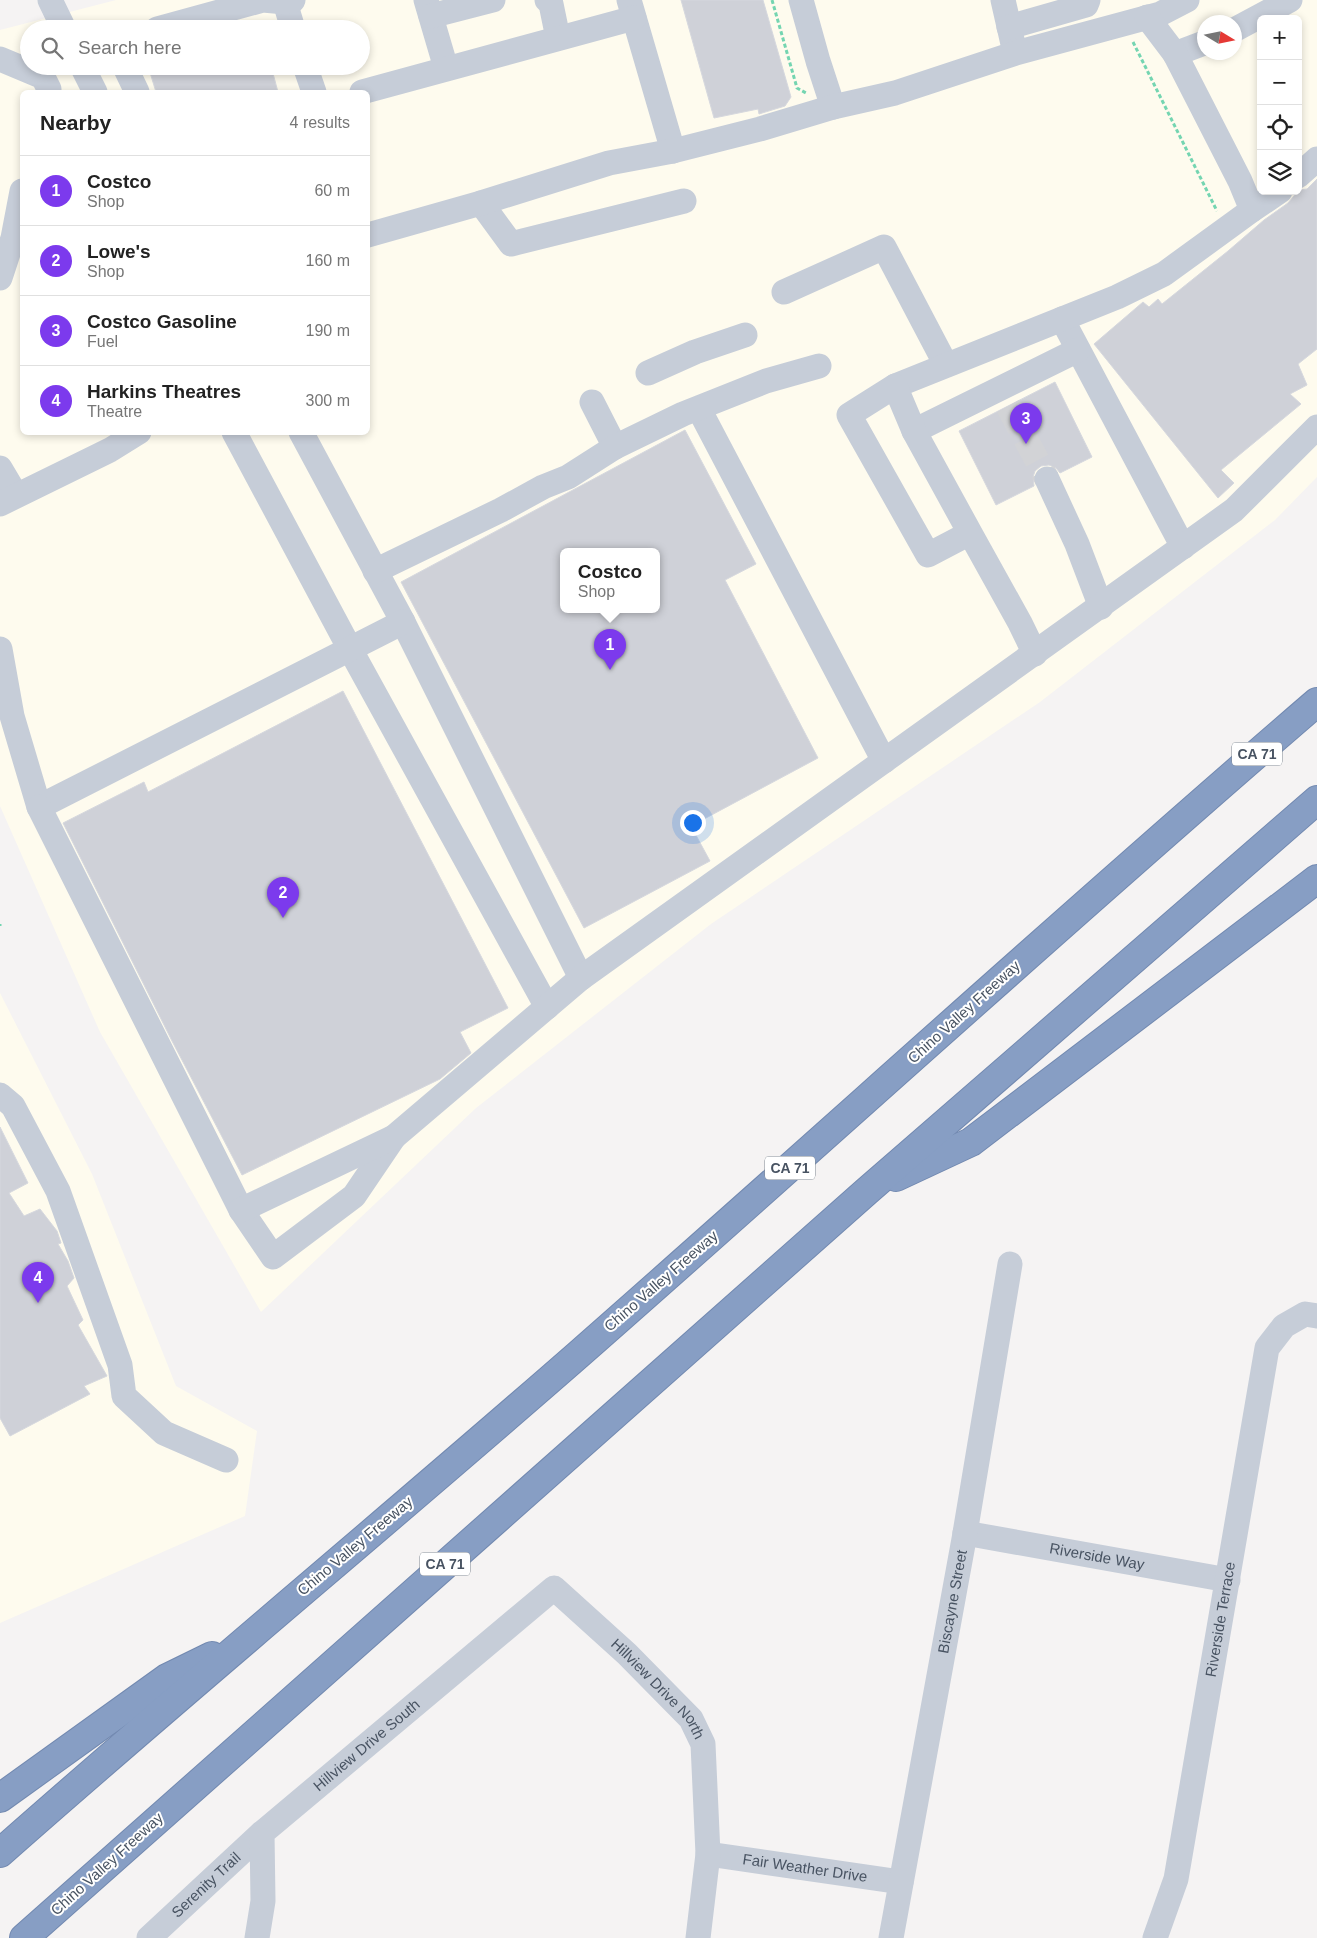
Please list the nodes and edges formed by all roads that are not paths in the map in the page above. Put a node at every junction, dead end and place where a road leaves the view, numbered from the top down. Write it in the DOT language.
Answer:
graph roads {
  1 [pos="50,0"];
  2 [pos="493,0"];
  3 [pos="547,0"];
  4 [pos="801,0"];
  5 [pos="1002,0"];
  6 [pos="1088,0"];
  7 [pos="1187,0"];
  8 [pos="1290,0"];
  9 [pos="289,1"];
  10 [pos="429,8"];
  11 [pos="632,9"];
  12 [pos="1147,17"];
  13 [pos="60,20"];
  14 [pos="190,20"];
  15 [pos="292,20"];
  16 [pos="1242,26"];
  17 [pos="1009,27"];
  18 [pos="558,38"];
  19 [pos="1197,46"];
  20 [pos="1016,54"];
  21 [pos="1175,54"];
  22 [pos="0,59"];
  23 [pos="20,67"];
  24 [pos="446,68"];
  25 [pos="38,75"];
  26 [pos="86,75"];
  27 [pos="129,75"];
  28 [pos="308,75"];
  29 [pos="49,90"];
  30 [pos="94,90"];
  31 [pos="136,90"];
  32 [pos="313,90"];
  33 [pos="369,90"];
  34 [pos="834,107"];
  35 [pos="673,151"];
  36 [pos="1317,159"];
  37 [pos="1302,172"];
  38 [pos="1274,195"];
  39 [pos="20,201"];
  40 [pos="684,201"];
  41 [pos="481,203"];
  42 [pos="1252,210"];
  43 [pos="370,234"];
  44 [pos="0,278"];
  45 [pos="784,292"];
  46 [pos="1062,319"];
  47 [pos="745,335"];
  48 [pos="1078,350"];
  49 [pos="946,365"];
  50 [pos="819,366"];
  51 [pos="648,373"];
  52 [pos="895,386"];
  53 [pos="592,402"];
  54 [pos="699,409"];
  55 [pos="1317,428"];
  56 [pos="914,431"];
  57 [pos="134,435"];
  58 [pos="236,435"];
  59 [pos="303,435"];
  60 [pos="615,447"];
  61 [pos="0,468"];
  62 [pos="1047,480"];
  63 [pos="8,500"];
  64 [pos="970,533"];
  65 [pos="1184,547"];
  66 [pos="376,571"];
  67 [pos="1101,607"];
  68 [pos="403,622"];
  69 [pos="0,649"];
  70 [pos="350,649"];
  71 [pos="1035,654"];
  72 [pos="1317,680"];
  73 [pos="1317,702"];
  74 [pos="884,761"];
  75 [pos="1317,800"];
  76 [pos="1196,806"];
  77 [pos="39,807"];
  78 [pos="1317,810"];
  79 [pos="1262,848"];
  80 [pos="1317,879"];
  81 [pos="581,978"];
  82 [pos="547,1007"];
  83 [pos="0,1095"];
  84 [pos="394,1137"];
  85 [pos="867,1190"];
  86 [pos="241,1210"];
  87 [pos="1010,1264"];
  88 [pos="1311,1315"];
  89 [pos="226,1460"];
  90 [pos="965,1534"];
  91 [pos="1228,1580"];
  92 [pos="554,1588"];
  93 [pos="243,1642"];
  94 [pos="0,1798"];
  95 [pos="262,1833"];
  96 [pos="0,1854"];
  97 [pos="708,1854"];
  98 [pos="901,1882"];
  99 [pos="24,1938"];
  100 [pos="149,1938"];
  101 [pos="257,1938"];
  102 [pos="698,1938"];
  103 [pos="891,1938"];
  104 [pos="1155,1938"];
  1 -- 13 [label="street"];
  2 -- 10 [label="street"];
  3 -- 18 [label="street"];
  4 -- 34 [label="street"];
  5 -- 17 [label="street"];
  6 -- 17 [label="street"];
  7 -- 12 [label="street"];
  8 -- 16 [label="street"];
  9 -- 14 [label="street"];
  9 -- 15 [label="street"];
  10 -- 24 [label="street"];
  11 -- 18 [label="street"];
  11 -- 35 [label="street"];
  12 -- 20 [label="street"];
  12 -- 21 [label="street"];
  17 -- 20 [label="street"];
  18 -- 24 [label="street"];
  19 -- 21 [label="street"];
  20 -- 34 [label="street"];
  21 -- 42 [label="street"];
  22 -- 23 [label="street"];
  24 -- 33 [label="street"];
  25 -- 29 [label="street"];
  26 -- 30 [label="street"];
  27 -- 31 [label="street"];
  28 -- 32 [label="street"];
  34 -- 35 [label="street"];
  35 -- 41 [label="street"];
  36 -- 37 [label="street"];
  38 -- 42 [label="street"];
  39 -- 44 [label="street"];
  40 -- 41 [label="street"];
  41 -- 43 [label="street"];
  42 -- 46 [label="street"];
  45 -- 49 [label="street"];
  46 -- 48 [label="street"];
  46 -- 49 [label="street"];
  47 -- 51 [label="street"];
  48 -- 56 [label="street"];
  48 -- 65 [label="street"];
  49 -- 52 [label="street"];
  50 -- 54 [label="street"];
  52 -- 56 [label="street"];
  52 -- 64 [label="street"];
  53 -- 60 [label="street"];
  54 -- 60 [label="street"];
  54 -- 74 [label="street"];
  55 -- 65 [label="street"];
  56 -- 64 [label="street"];
  57 -- 63 [label="street"];
  58 -- 70 [label="street"];
  59 -- 66 [label="street"];
  60 -- 66 [label="street"];
  61 -- 63 [label="street"];
  62 -- 67 [label="street"];
  64 -- 71 [label="street"];
  65 -- 67 [label="street"];
  66 -- 68 [label="street"];
  67 -- 71 [label="street"];
  68 -- 70 [label="street"];
  68 -- 81 [label="street"];
  69 -- 77 [label="street"];
  70 -- 77 [label="street"];
  70 -- 82 [label="street"];
  71 -- 74 [label="street"];
  72 -- 76 [label="highway"];
  73 -- 76 [label="highway, Chino Valley Freeway / CA 71"];
  74 -- 81 [label="street"];
  75 -- 79 [label="highway, Chino Valley Freeway / CA 71"];
  76 -- 93 [label="highway, Chino Valley Freeway / CA 71"];
  77 -- 86 [label="street"];
  78 -- 79 [label="highway"];
  79 -- 85 [label="highway, Chino Valley Freeway / CA 71"];
  80 -- 85 [label="highway"];
  81 -- 82 [label="street"];
  82 -- 84 [label="street"];
  83 -- 89 [label="street"];
  84 -- 86 [label="street"];
  84 -- 86 [label="street"];
  85 -- 99 [label="highway, Chino Valley Freeway / CA 71"];
  87 -- 90 [label="street, Biscayne Street"];
  88 -- 91 [label="street, Riverside Terrace"];
  90 -- 91 [label="street, Riverside Way"];
  90 -- 98 [label="street, Biscayne Street"];
  91 -- 104 [label="street, Riverside Terrace"];
  92 -- 95 [label="street, Hillview Drive South"];
  92 -- 97 [label="street, Hillview Drive North"];
  93 -- 94 [label="highway"];
  93 -- 96 [label="highway, Chino Valley Freeway / CA 71"];
  95 -- 100 [label="street, Serenity Trail"];
  95 -- 101 [label="street"];
  97 -- 98 [label="street, Fair Weather Drive"];
  97 -- 102 [label="street, Hillview Drive North"];
  98 -- 103 [label="street, Biscayne Street"];
}
